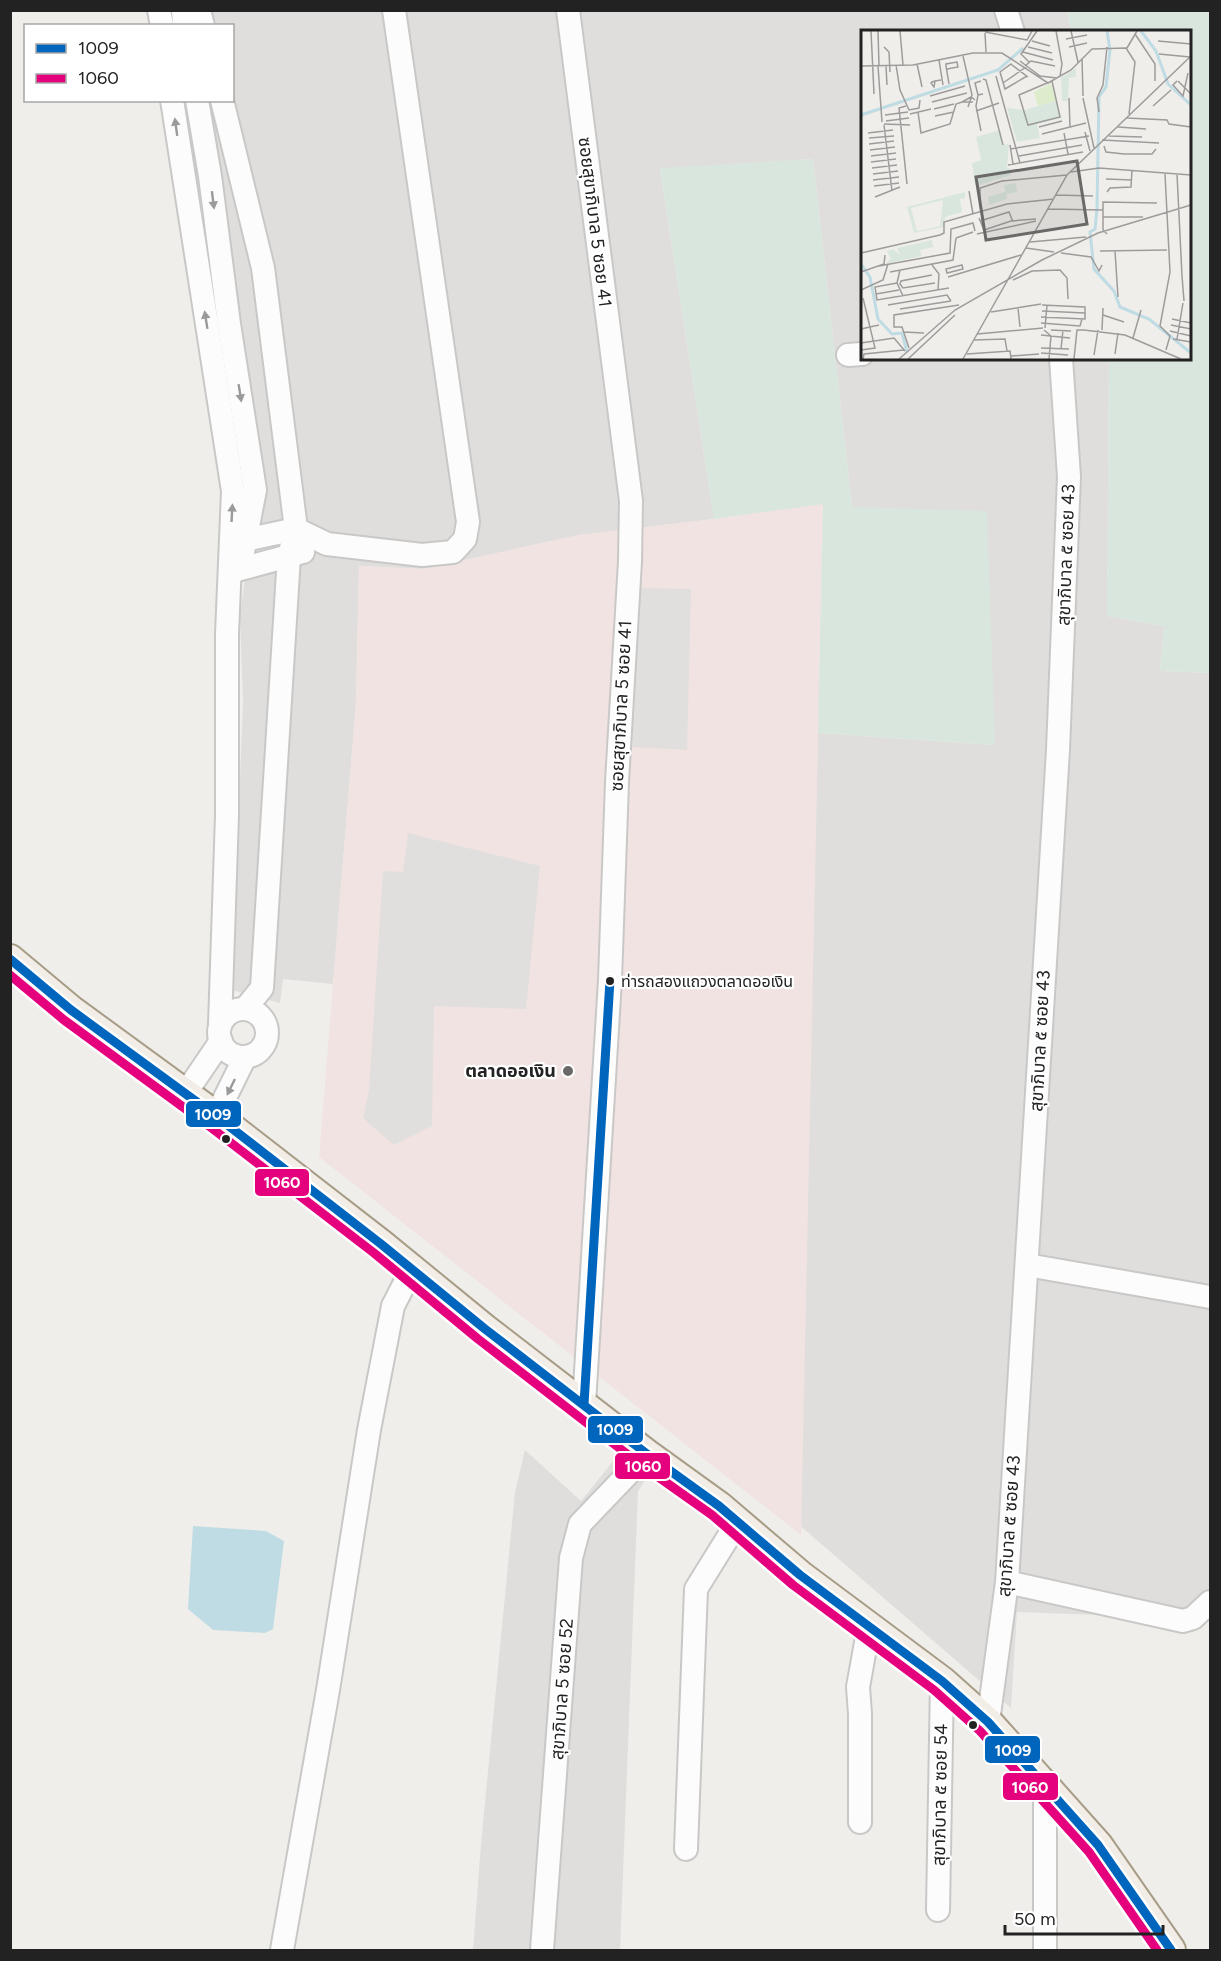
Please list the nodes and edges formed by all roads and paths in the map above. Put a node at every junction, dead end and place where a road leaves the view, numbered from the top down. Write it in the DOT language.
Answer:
graph roads {
  1 [pos="394,10"];
  2 [pos="568,10"];
  3 [pos="1006,10"];
  4 [pos="1012,30"];
  5 [pos="172,102"];
  6 [pos="197,102"];
  7 [pos="222,102"];
  8 [pos="1061,360"];
  9 [pos="296,529"];
  10 [pos="237,542"];
  11 [pos="327,544"];
  12 [pos="289,556"];
  13 [pos="236,570"];
  14 [pos="10,958"];
  15 [pos="245,1009"];
  16 [pos="220,1033"];
  17 [pos="245,1057"];
  18 [pos="185,1094"];
  19 [pos="216,1116"];
  20 [pos="1027,1265"];
  21 [pos="412,1269"];
  22 [pos="1210,1297"];
  23 [pos="584,1404"];
  24 [pos="647,1454"];
  25 [pos="737,1523"];
  26 [pos="1007,1582"];
  27 [pos="1210,1602"];
  28 [pos="869,1626"];
  29 [pos="942,1681"];
  30 [pos="988,1722"];
  31 [pos="1044,1785"];
  32 [pos="860,1822"];
  33 [pos="686,1849"];
  34 [pos="938,1910"];
  35 [pos="282,1950"];
  36 [pos="542,1950"];
  37 [pos="1045,1950"];
  38 [pos="1172,1950"];
  1 -- 11 [label="street"];
  2 -- 23 [label="street, ซอยสุขาภิบาล 5 ซอย 41"];
  3 -- 4 [label="street"];
  10 -- 5 [label="street, one-way"];
  6 -- 10 [label="street, one-way"];
  7 -- 9 [label="street"];
  8 -- 20 [label="street, สุขาภิบาล ๕ ซอย 43"];
  9 -- 10 [label="street"];
  9 -- 11 [label="street"];
  9 -- 12 [label="street"];
  10 -- 13 [label="street"];
  11 -- 12 [label="street"];
  12 -- 13 [label="street"];
  12 -- 15 [label="street"];
  13 -- 16 [label="street"];
  14 -- 18 [label="main road"];
  15 -- 16 [label="street"];
  15 -- 17 [label="street"];
  16 -- 17 [label="street"];
  16 -- 18 [label="street"];
  17 -- 19 [label="street, one-way"];
  18 -- 19 [label="main road"];
  19 -- 21 [label="main road"];
  20 -- 22 [label="street"];
  20 -- 26 [label="street, สุขาภิบาล ๕ ซอย 43"];
  21 -- 23 [label="main road"];
  21 -- 35 [label="street"];
  23 -- 24 [label="main road"];
  24 -- 25 [label="main road"];
  24 -- 36 [label="street, สุขาภิบาล 5 ซอย 52"];
  25 -- 28 [label="main road"];
  25 -- 33 [label="street"];
  26 -- 27 [label="street"];
  26 -- 30 [label="street, สุขาภิบาล ๕ ซอย 43"];
  28 -- 29 [label="main road"];
  28 -- 32 [label="street"];
  29 -- 30 [label="main road"];
  29 -- 34 [label="street, สุขาภิบาล ๕ ซอย 54"];
  30 -- 31 [label="main road"];
  31 -- 37 [label="street"];
  31 -- 38 [label="main road"];
}
